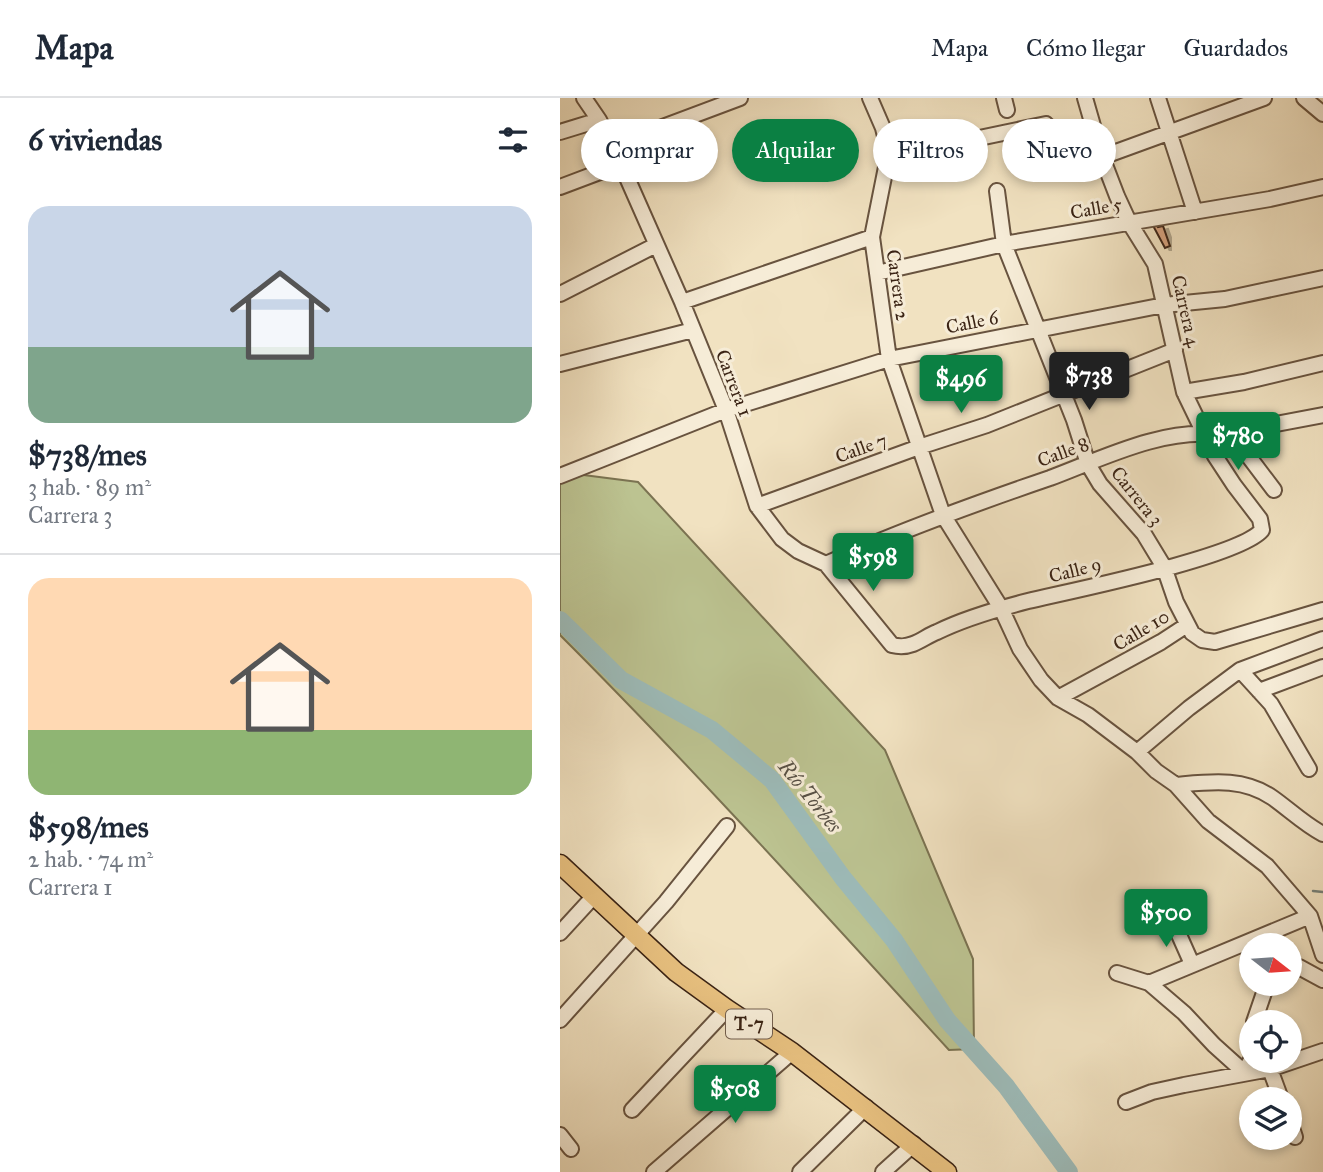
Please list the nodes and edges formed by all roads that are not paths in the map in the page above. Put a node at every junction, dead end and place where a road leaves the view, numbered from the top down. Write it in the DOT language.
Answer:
graph roads {
  1 [pos="584,98"];
  2 [pos="740,98"];
  3 [pos="870,98"];
  4 [pos="1085,98"];
  5 [pos="1158,98"];
  6 [pos="1264,98"];
  7 [pos="1304,98"];
  8 [pos="1323,114"];
  9 [pos="598,119"];
  10 [pos="684,119"];
  11 [pos="879,119"];
  12 [pos="1091,119"];
  13 [pos="581,126"];
  14 [pos="1169,131"];
  15 [pos="560,132"];
  16 [pos="1116,152"];
  17 [pos="581,179"];
  18 [pos="629,182"];
  19 [pos="883,182"];
  20 [pos="1112,182"];
  21 [pos="560,187"];
  22 [pos="1323,187"];
  23 [pos="997,191"];
  24 [pos="1195,212"];
  25 [pos="1129,222"];
  26 [pos="872,237"];
  27 [pos="1004,244"];
  28 [pos="656,245"];
  29 [pos="877,274"];
  30 [pos="1323,278"];
  31 [pos="560,294"];
  32 [pos="682,302"];
  33 [pos="1164,304"];
  34 [pos="1036,329"];
  35 [pos="693,330"];
  36 [pos="1175,350"];
  37 [pos="889,359"];
  38 [pos="1323,363"];
  39 [pos="560,364"];
  40 [pos="1184,392"];
  41 [pos="1064,396"];
  42 [pos="726,410"];
  43 [pos="1323,415"];
  44 [pos="1202,433"];
  45 [pos="1231,433"];
  46 [pos="919,447"];
  47 [pos="1088,464"];
  48 [pos="560,476"];
  49 [pos="1273,490"];
  50 [pos="757,506"];
  51 [pos="943,515"];
  52 [pos="1262,525"];
  53 [pos="826,564"];
  54 [pos="1164,568"];
  55 [pos="1001,608"];
  56 [pos="1323,610"];
  57 [pos="1187,625"];
  58 [pos="1323,639"];
  59 [pos="892,645"];
  60 [pos="1323,667"];
  61 [pos="1240,670"];
  62 [pos="1259,691"];
  63 [pos="1058,698"];
  64 [pos="1137,752"];
  65 [pos="1309,769"];
  66 [pos="1176,785"];
  67 [pos="727,826"];
  68 [pos="1323,834"];
  69 [pos="560,864"];
  70 [pos="594,896"];
  71 [pos="1310,916"];
  72 [pos="1172,919"];
  73 [pos="560,933"];
  74 [pos="637,936"];
  75 [pos="1323,955"];
  76 [pos="1192,964"];
  77 [pos="1302,969"];
  78 [pos="1117,973"];
  79 [pos="1323,980"];
  80 [pos="1149,983"];
  81 [pos="727,1009"];
  82 [pos="560,1020"];
  83 [pos="1323,1051"];
  84 [pos="792,1052"];
  85 [pos="1302,1058"];
  86 [pos="1239,1060"];
  87 [pos="1239,1068"];
  88 [pos="1126,1102"];
  89 [pos="866,1107"];
  90 [pos="632,1110"];
  91 [pos="560,1135"];
  92 [pos="914,1144"];
  93 [pos="571,1149"];
  94 [pos="945,1171"];
  95 [pos="654,1172"];
  96 [pos="800,1172"];
  97 [pos="883,1172"];
  1 -- 9 [label="street, Carrera 1"];
  2 -- 10 [label="street"];
  3 -- 11 [label="street, Carrera 2"];
  4 -- 12 [label="street, Carrera 4"];
  5 -- 14 [label="street"];
  6 -- 14 [label="street"];
  7 -- 8 [label="street"];
  13 -- 15 [label="street"];
  14 -- 16 [label="street"];
  14 -- 24 [label="street"];
  17 -- 21 [label="street"];
  18 -- 28 [label="street, Carrera 1"];
  19 -- 26 [label="street, Carrera 2"];
  20 -- 25 [label="street, Carrera 4"];
  22 -- 24 [label="street, Calle 5"];
  23 -- 27 [label="street, Carrera 3"];
  24 -- 25 [label="street, Calle 5"];
  25 -- 27 [label="street, Calle 5"];
  25 -- 33 [label="street, Carrera 4"];
  26 -- 29 [label="street, Carrera 2"];
  26 -- 32 [label="street"];
  27 -- 29 [label="street, Calle 5"];
  27 -- 34 [label="street, Carrera 3"];
  28 -- 31 [label="street"];
  28 -- 32 [label="street, Carrera 1"];
  29 -- 37 [label="street, Carrera 2"];
  30 -- 33 [label="street, Calle 6"];
  32 -- 35 [label="street, Carrera 1"];
  33 -- 34 [label="street, Calle 6"];
  33 -- 36 [label="street, Carrera 4"];
  34 -- 37 [label="street, Calle 6"];
  34 -- 41 [label="street, Carrera 3"];
  35 -- 39 [label="street"];
  35 -- 42 [label="street, Carrera 1"];
  36 -- 40 [label="street, Carrera 4"];
  36 -- 41 [label="street, Calle 7"];
  37 -- 42 [label="street, Calle 6"];
  37 -- 46 [label="street, Carrera 2"];
  38 -- 40 [label="street"];
  40 -- 44 [label="street, Carrera 4"];
  41 -- 46 [label="street, Calle 7"];
  41 -- 47 [label="street, Carrera 3"];
  42 -- 48 [label="street, Calle 6"];
  42 -- 50 [label="street, Carrera 1"];
  43 -- 45 [label="street, Calle 8"];
  44 -- 45 [label="street, Calle 8"];
  44 -- 47 [label="street, Calle 8"];
  44 -- 52 [label="street, Carrera 4"];
  45 -- 49 [label="street"];
  46 -- 50 [label="street, Calle 7"];
  46 -- 51 [label="street, Carrera 2"];
  47 -- 51 [label="street, Calle 8"];
  47 -- 54 [label="street, Carrera 3"];
  50 -- 53 [label="street, Carrera 1"];
  51 -- 53 [label="street, Calle 8"];
  51 -- 55 [label="street, Carrera 2"];
  52 -- 54 [label="street, Calle 9"];
  53 -- 59 [label="street, Carrera 1"];
  54 -- 55 [label="street, Calle 9"];
  54 -- 57 [label="street, Carrera 3"];
  55 -- 59 [label="street, Calle 9"];
  55 -- 63 [label="street, Carrera 2"];
  56 -- 57 [label="street, Calle 10"];
  57 -- 63 [label="street, Calle 10"];
  58 -- 61 [label="street"];
  60 -- 62 [label="street"];
  61 -- 62 [label="street"];
  61 -- 64 [label="street"];
  62 -- 65 [label="street"];
  63 -- 64 [label="street, Carrera 2"];
  64 -- 66 [label="street, Carrera 2"];
  66 -- 68 [label="street"];
  66 -- 71 [label="street, Carrera 2"];
  67 -- 74 [label="street"];
  69 -- 70 [label="main road, T-7"];
  70 -- 73 [label="street"];
  70 -- 74 [label="main road, T-7"];
  71 -- 75 [label="street"];
  71 -- 76 [label="street"];
  72 -- 76 [label="street"];
  74 -- 81 [label="main road, T-7"];
  74 -- 82 [label="street"];
  76 -- 80 [label="street"];
  77 -- 79 [label="street"];
  78 -- 80 [label="street"];
  80 -- 86 [label="street"];
  81 -- 84 [label="main road, T-7"];
  81 -- 90 [label="street"];
  83 -- 85 [label="street"];
  84 -- 89 [label="main road, T-7"];
  84 -- 95 [label="street"];
  87 -- 88 [label="street"];
  89 -- 92 [label="main road, T-7"];
  89 -- 96 [label="street"];
  91 -- 93 [label="street"];
  92 -- 94 [label="main road, T-7"];
  92 -- 97 [label="street"];
}
